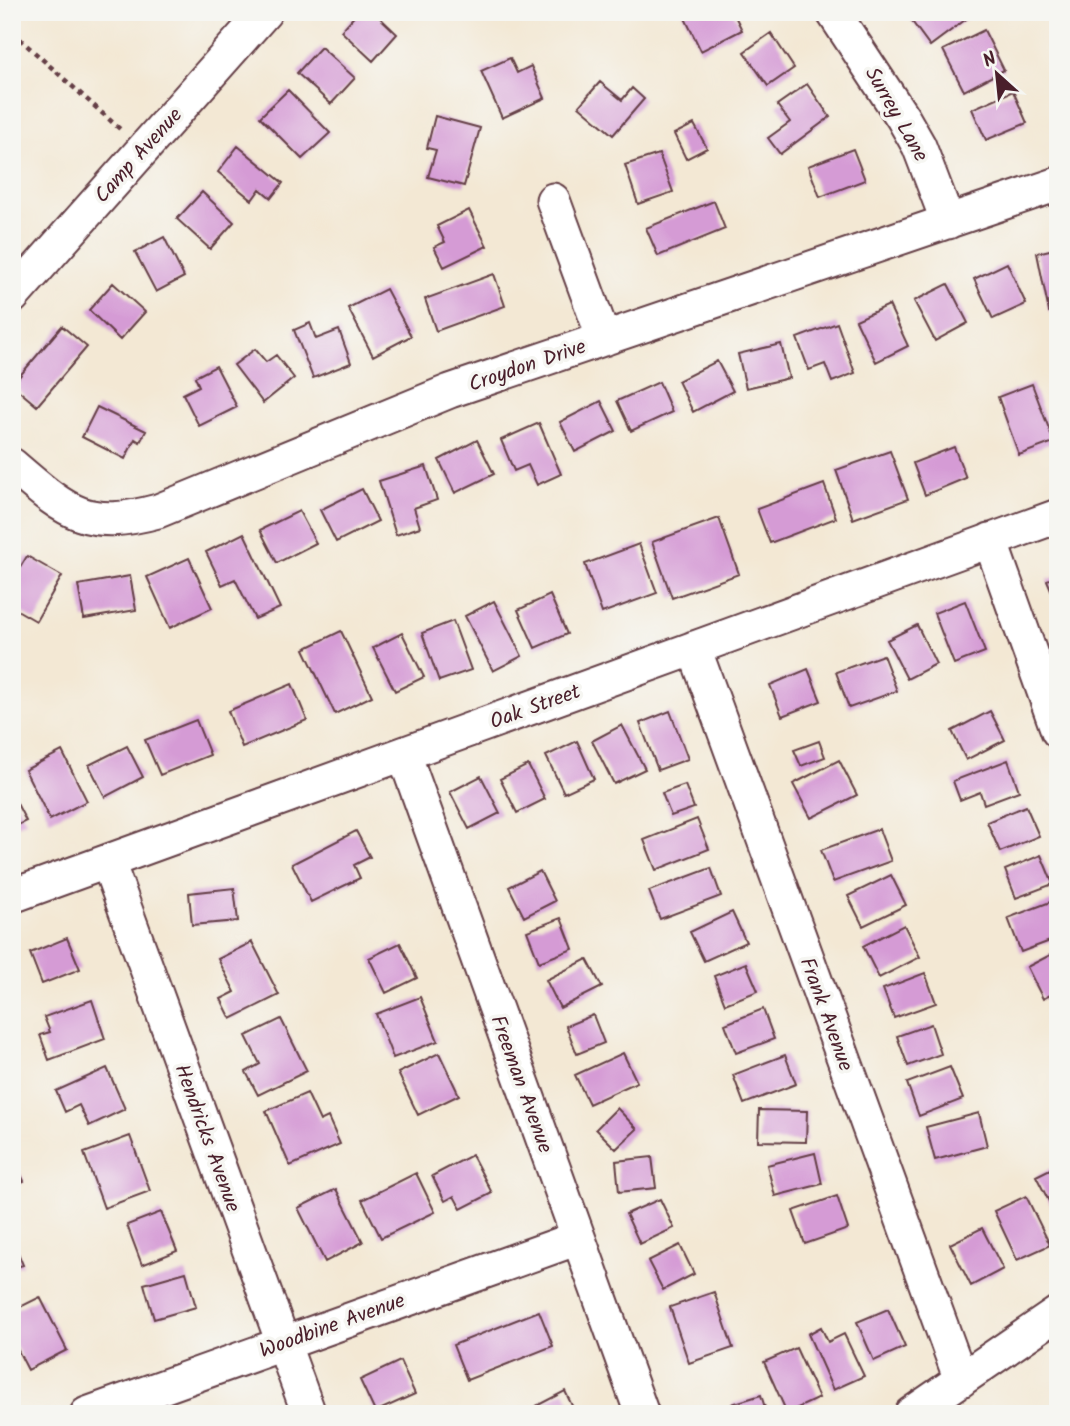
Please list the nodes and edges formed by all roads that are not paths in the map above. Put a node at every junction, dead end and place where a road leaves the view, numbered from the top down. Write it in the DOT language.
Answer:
graph roads {
  1 [pos="265,12"];
  2 [pos="833,12"];
  3 [pos="1058,184"];
  4 [pos="553,200"];
  5 [pos="948,222"];
  6 [pos="12,297"];
  7 [pos="604,339"];
  8 [pos="12,465"];
  9 [pos="1058,516"];
  10 [pos="990,540"];
  11 [pos="694,648"];
  12 [pos="1058,731"];
  13 [pos="404,754"];
  14 [pos="108,862"];
  15 [pos="12,896"];
  16 [pos="578,1238"];
  17 [pos="1058,1313"];
  18 [pos="283,1342"];
  19 [pos="961,1380"];
  20 [pos="86,1414"];
  21 [pos="309,1414"];
  22 [pos="642,1414"];
  23 [pos="911,1414"];
  1 -- 6 [label="street, Camp Avenue"];
  2 -- 5 [label="street, Surrey Lane"];
  3 -- 5 [label="street, Croydon Drive"];
  4 -- 7 [label="street"];
  5 -- 7 [label="street, Croydon Drive"];
  7 -- 8 [label="street, Croydon Drive"];
  9 -- 10 [label="street, Oak Street"];
  10 -- 11 [label="street, Oak Street"];
  10 -- 12 [label="street"];
  11 -- 13 [label="street, Oak Street"];
  11 -- 19 [label="street, Frank Avenue"];
  13 -- 14 [label="street, Oak Street"];
  13 -- 16 [label="street, Freeman Avenue"];
  14 -- 15 [label="street, Oak Street"];
  14 -- 18 [label="street, Hendricks Avenue"];
  16 -- 18 [label="street, Woodbine Avenue"];
  16 -- 22 [label="street, Freeman Avenue"];
  17 -- 19 [label="street"];
  18 -- 20 [label="street, Woodbine Avenue"];
  18 -- 21 [label="street, Hendricks Avenue"];
  19 -- 23 [label="street"];
}
